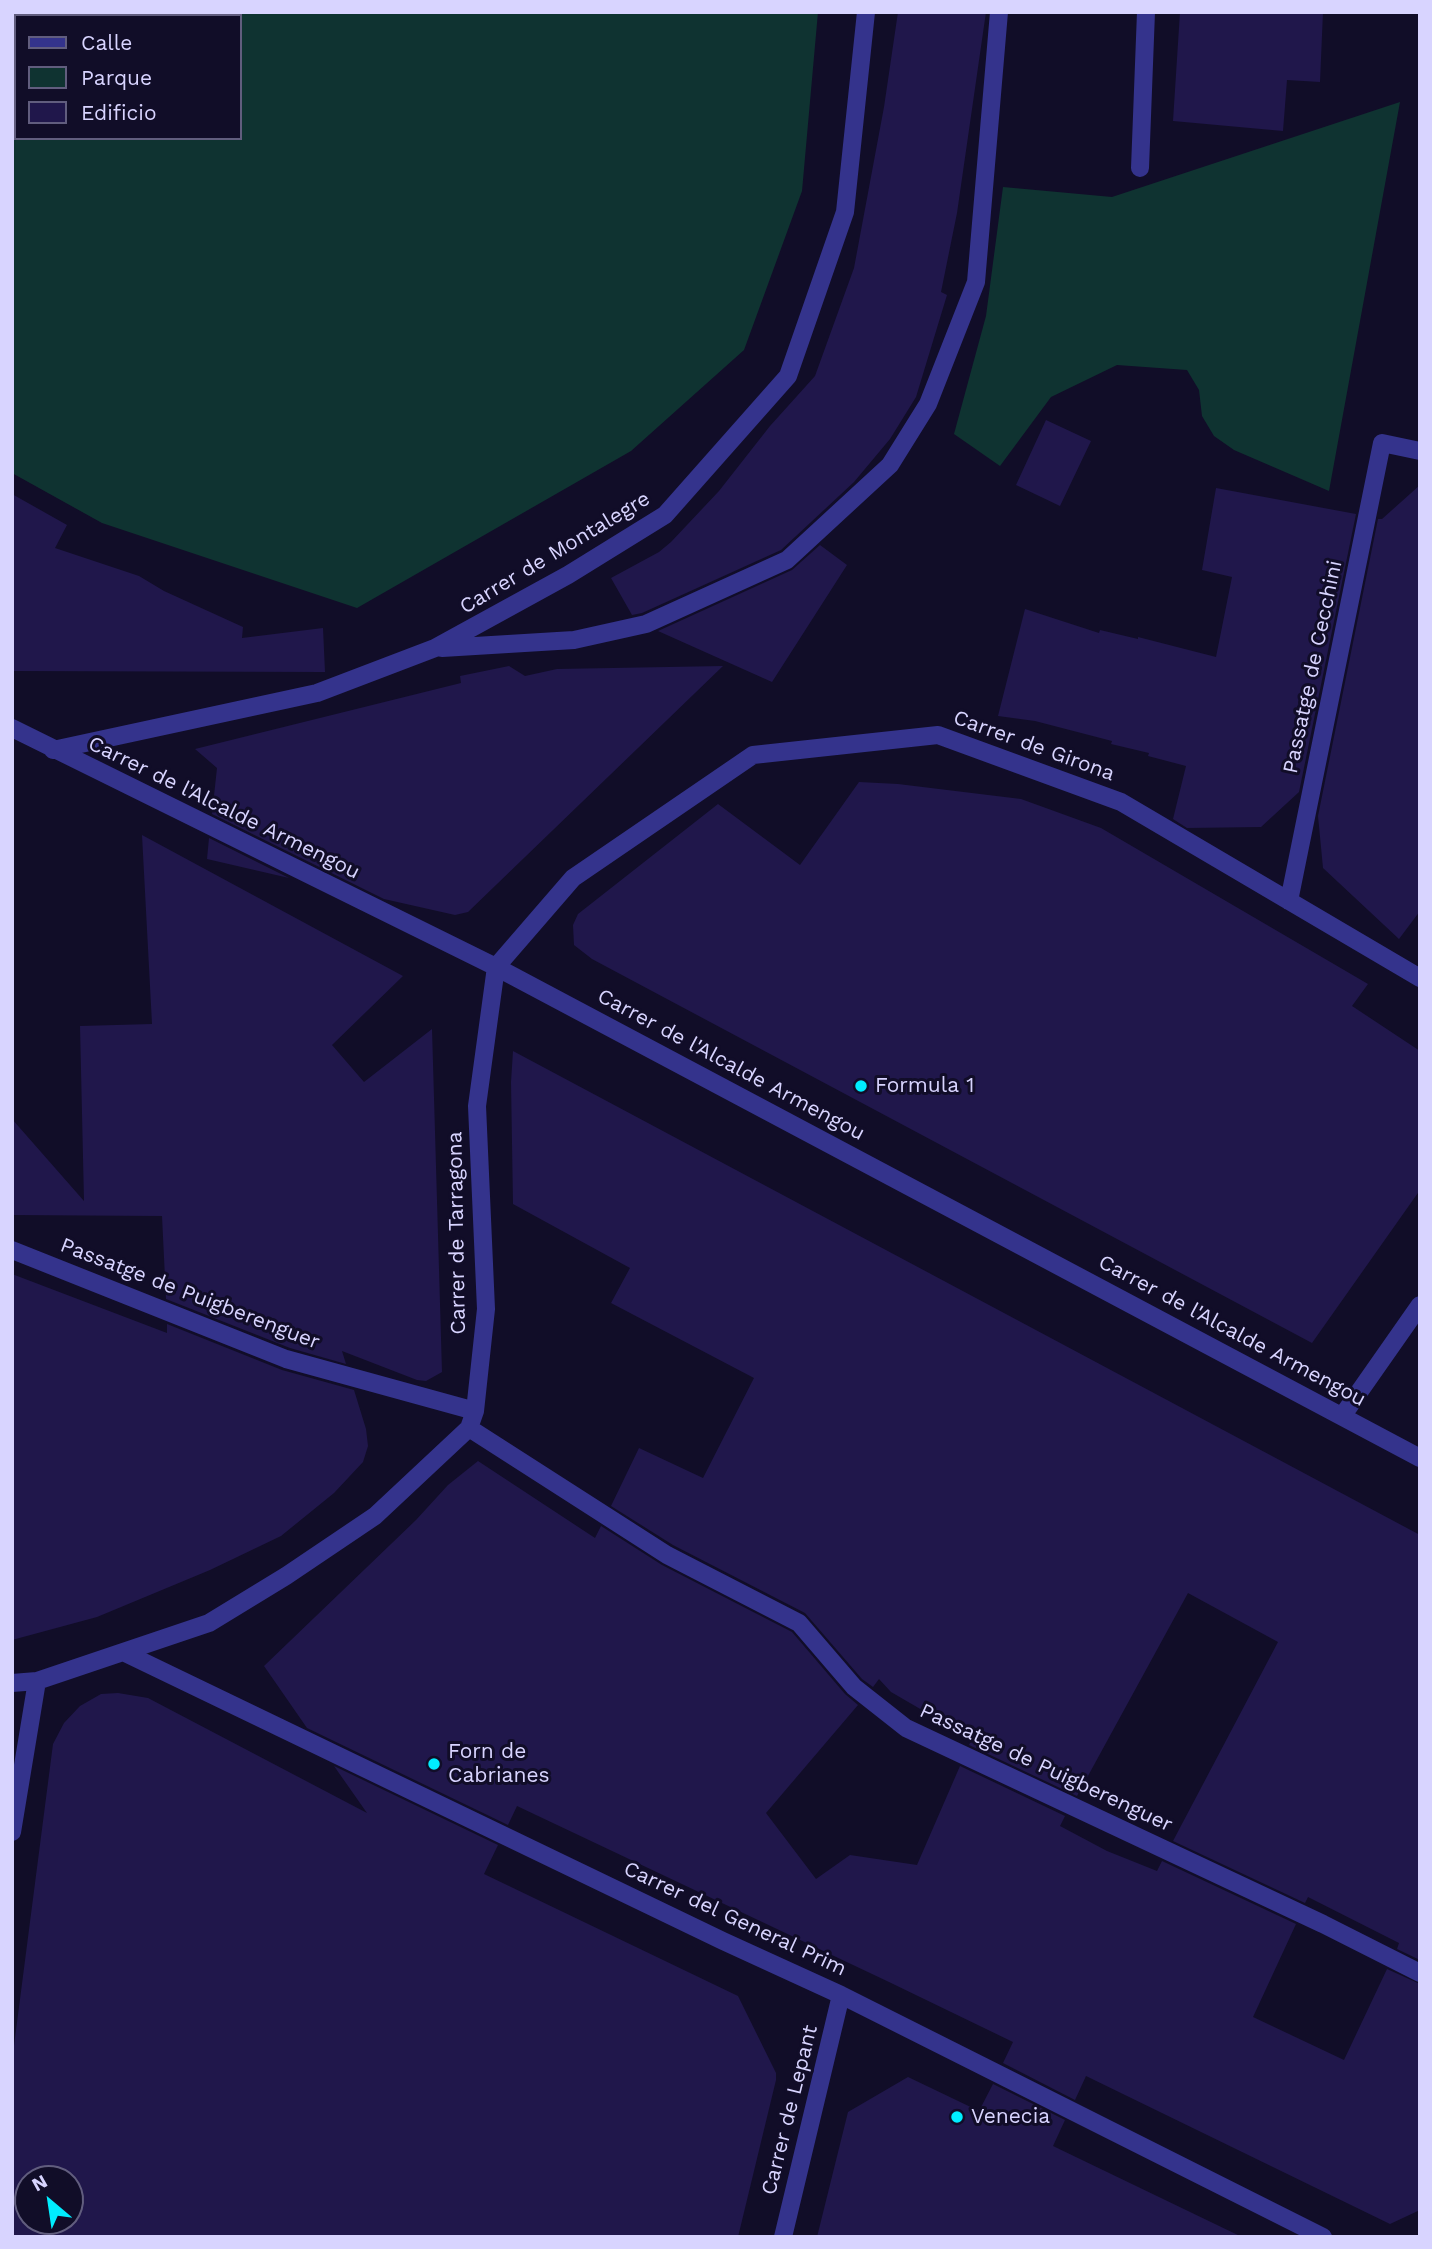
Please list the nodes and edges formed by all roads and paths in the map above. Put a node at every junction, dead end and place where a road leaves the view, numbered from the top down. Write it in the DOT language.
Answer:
graph roads {
  1 [pos="866,12"];
  2 [pos="999,12"];
  3 [pos="1146,12"];
  4 [pos="1140,168"];
  5 [pos="1420,451"];
  6 [pos="435,649"];
  7 [pos="12,728"];
  8 [pos="53,750"];
  9 [pos="1289,901"];
  10 [pos="496,967"];
  11 [pos="1420,978"];
  12 [pos="12,1250"];
  13 [pos="1420,1305"];
  14 [pos="475,1410"];
  15 [pos="1343,1415"];
  16 [pos="469,1428"];
  17 [pos="1420,1458"];
  18 [pos="123,1652"];
  19 [pos="37,1681"];
  20 [pos="12,1683"];
  21 [pos="12,1832"];
  22 [pos="1420,1973"];
  23 [pos="841,1995"];
  24 [pos="783,2237"];
  25 [pos="1323,2237"];
  1 -- 6 [label="street, Carrer de Montalegre"];
  2 -- 6 [label="street"];
  3 -- 4 [label="street"];
  5 -- 9 [label="street, Passatge de Cecchini"];
  6 -- 8 [label="street, Carrer de Montalegre"];
  7 -- 8 [label="street, Carrer de l'Alcalde Armengou"];
  8 -- 10 [label="street, Carrer de l'Alcalde Armengou"];
  9 -- 10 [label="street, Carrer de Girona"];
  9 -- 11 [label="street, Carrer de Girona"];
  10 -- 14 [label="street, Carrer de Tarragona"];
  10 -- 15 [label="street, Carrer de l'Alcalde Armengou"];
  12 -- 14 [label="street, Passatge de Puigberenguer"];
  13 -- 15 [label="street"];
  14 -- 16 [label="street, Carrer de Tarragona"];
  15 -- 17 [label="street, Carrer de l'Alcalde Armengou"];
  16 -- 18 [label="street, Carrer de Tarragona"];
  16 -- 22 [label="street, Passatge de Puigberenguer"];
  18 -- 19 [label="street, Carrer de Tarragona"];
  18 -- 23 [label="street, Carrer del General Prim"];
  19 -- 20 [label="street, Carrer de Tarragona"];
  19 -- 21 [label="street"];
  23 -- 24 [label="street, Carrer de Lepant"];
  23 -- 25 [label="street, Carrer del General Prim"];
}
